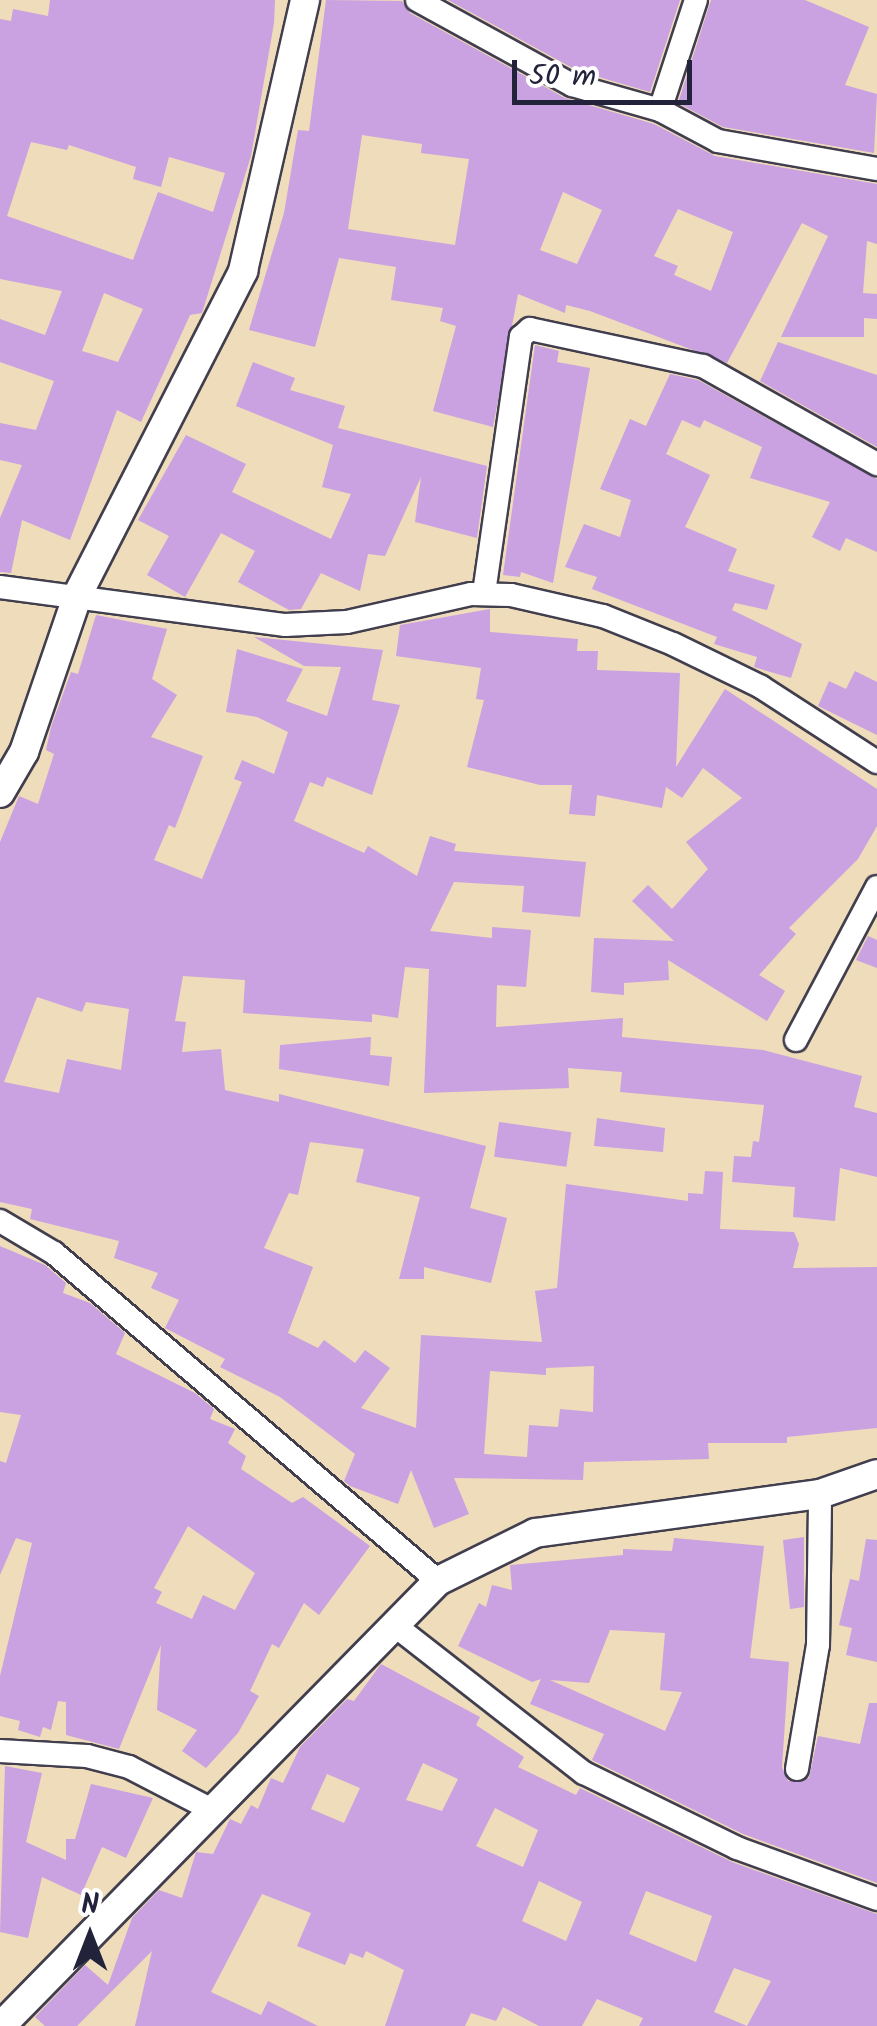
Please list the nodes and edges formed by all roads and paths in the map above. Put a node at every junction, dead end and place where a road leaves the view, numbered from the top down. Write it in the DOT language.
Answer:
graph roads {
  1 [pos="305,0"];
  2 [pos="416,0"];
  3 [pos="696,0"];
  4 [pos="660,110"];
  5 [pos="877,170"];
  6 [pos="877,464"];
  7 [pos="0,587"];
  8 [pos="484,592"];
  9 [pos="78,594"];
  10 [pos="877,762"];
  11 [pos="0,792"];
  12 [pos="877,888"];
  13 [pos="796,1040"];
  14 [pos="0,1220"];
  15 [pos="877,1474"];
  16 [pos="820,1494"];
  17 [pos="438,1581"];
  18 [pos="393,1624"];
  19 [pos="0,1751"];
  20 [pos="796,1768"];
  21 [pos="212,1810"];
  22 [pos="877,1898"];
  23 [pos="8,2024"];
  1 -- 9 [label="street"];
  2 -- 4 [label="street"];
  3 -- 4 [label="street"];
  4 -- 5 [label="street"];
  6 -- 8 [label="street"];
  7 -- 9 [label="street"];
  8 -- 9 [label="street"];
  8 -- 10 [label="street"];
  9 -- 11 [label="street"];
  12 -- 13 [label="street"];
  14 -- 17 [label="street"];
  15 -- 16 [label="street"];
  16 -- 17 [label="street"];
  16 -- 20 [label="street"];
  17 -- 18 [label="street"];
  18 -- 21 [label="street"];
  18 -- 22 [label="street"];
  19 -- 21 [label="street"];
  21 -- 23 [label="street"];
}
